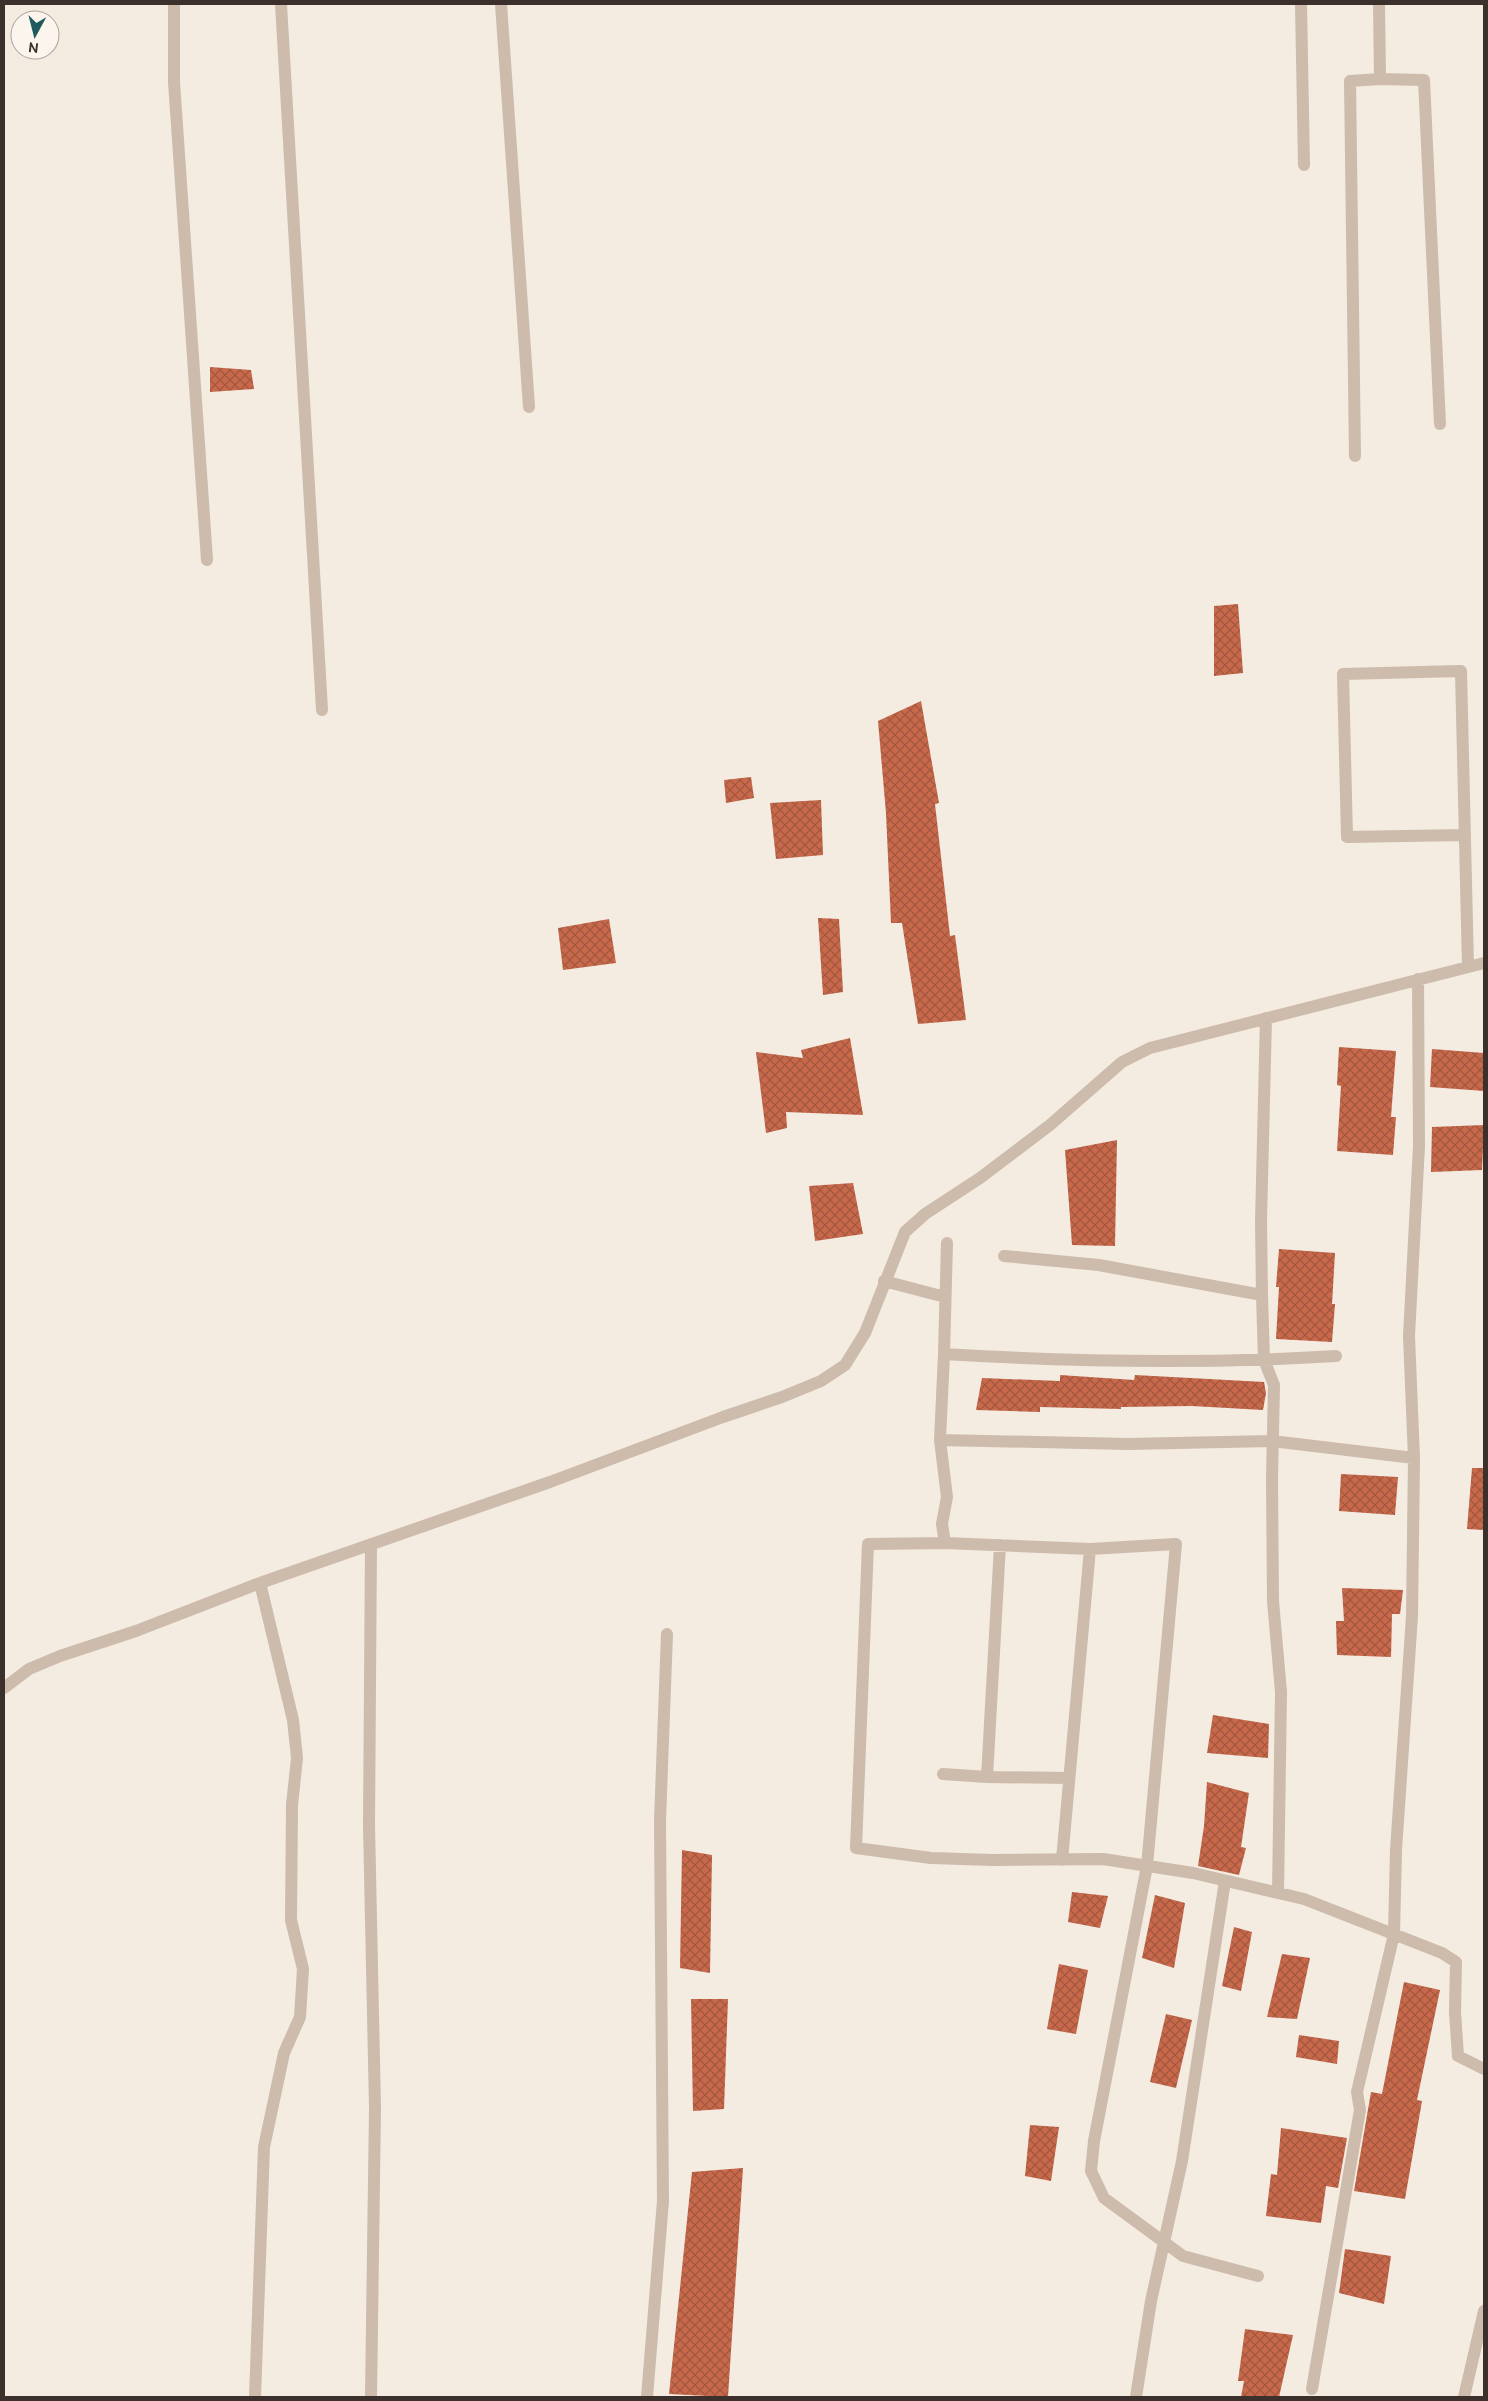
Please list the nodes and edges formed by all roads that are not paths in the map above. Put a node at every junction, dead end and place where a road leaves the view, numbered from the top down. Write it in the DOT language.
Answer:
graph roads {
  1 [pos="174,4"];
  2 [pos="280,4"];
  3 [pos="501,4"];
  4 [pos="1302,4"];
  5 [pos="1379,4"];
  6 [pos="1380,79"];
  7 [pos="1304,165"];
  8 [pos="529,407"];
  9 [pos="1440,424"];
  10 [pos="1355,456"];
  11 [pos="207,560"];
  12 [pos="322,710"];
  13 [pos="1464,835"];
  14 [pos="1484,963"];
  15 [pos="1468,967"];
  16 [pos="1418,979"];
  17 [pos="1266,1018"];
  18 [pos="947,1243"];
  19 [pos="1004,1256"];
  20 [pos="884,1281"];
  21 [pos="1262,1295"];
  22 [pos="945,1297"];
  23 [pos="944,1354"];
  24 [pos="1336,1356"];
  25 [pos="1264,1360"];
  26 [pos="940,1440"];
  27 [pos="1272,1441"];
  28 [pos="1414,1458"];
  29 [pos="945,1543"];
  30 [pos="371,1544"];
  31 [pos="1000,1545"];
  32 [pos="1090,1549"];
  33 [pos="260,1583"];
  34 [pos="667,1634"];
  35 [pos="4,1688"];
  36 [pos="943,1774"];
  37 [pos="987,1777"];
  38 [pos="1069,1778"];
  39 [pos="1062,1860"];
  40 [pos="1147,1866"];
  41 [pos="1225,1881"];
  42 [pos="1278,1893"];
  43 [pos="1394,1934"];
  44 [pos="1484,2069"];
  45 [pos="1163,2242"];
  46 [pos="1258,2276"];
  47 [pos="1484,2311"];
  48 [pos="1312,2389"];
  49 [pos="254,2397"];
  50 [pos="371,2397"];
  51 [pos="647,2397"];
  52 [pos="1136,2397"];
  53 [pos="1464,2397"];
  1 -- 11 [label="street"];
  2 -- 12 [label="street"];
  3 -- 8 [label="street"];
  4 -- 7 [label="street"];
  5 -- 6 [label="street"];
  6 -- 9 [label="street"];
  6 -- 10 [label="street"];
  13 -- 13 [label="street"];
  13 -- 15 [label="street"];
  14 -- 15 [label="street"];
  15 -- 16 [label="street"];
  16 -- 17 [label="street"];
  16 -- 28 [label="street"];
  17 -- 20 [label="street"];
  17 -- 21 [label="street"];
  18 -- 22 [label="street"];
  19 -- 21 [label="street"];
  20 -- 22 [label="street"];
  20 -- 30 [label="street"];
  21 -- 25 [label="street"];
  22 -- 23 [label="street"];
  23 -- 25 [label="street"];
  23 -- 26 [label="street"];
  24 -- 25 [label="street"];
  25 -- 27 [label="street"];
  26 -- 27 [label="street"];
  26 -- 29 [label="street"];
  27 -- 28 [label="street"];
  27 -- 42 [label="street"];
  28 -- 43 [label="street"];
  29 -- 31 [label="street"];
  29 -- 39 [label="street"];
  30 -- 33 [label="street"];
  30 -- 50 [label="street"];
  31 -- 32 [label="street"];
  31 -- 37 [label="street"];
  32 -- 38 [label="street"];
  32 -- 40 [label="street"];
  33 -- 35 [label="street"];
  33 -- 49 [label="street"];
  34 -- 51 [label="street"];
  36 -- 37 [label="street"];
  37 -- 38 [label="street"];
  38 -- 39 [label="street"];
  39 -- 40 [label="street"];
  40 -- 41 [label="street"];
  40 -- 45 [label="street"];
  41 -- 42 [label="street"];
  41 -- 45 [label="street"];
  42 -- 43 [label="street"];
  43 -- 44 [label="street"];
  43 -- 48 [label="street"];
  45 -- 46 [label="street"];
  45 -- 52 [label="street"];
  47 -- 53 [label="street"];
}
